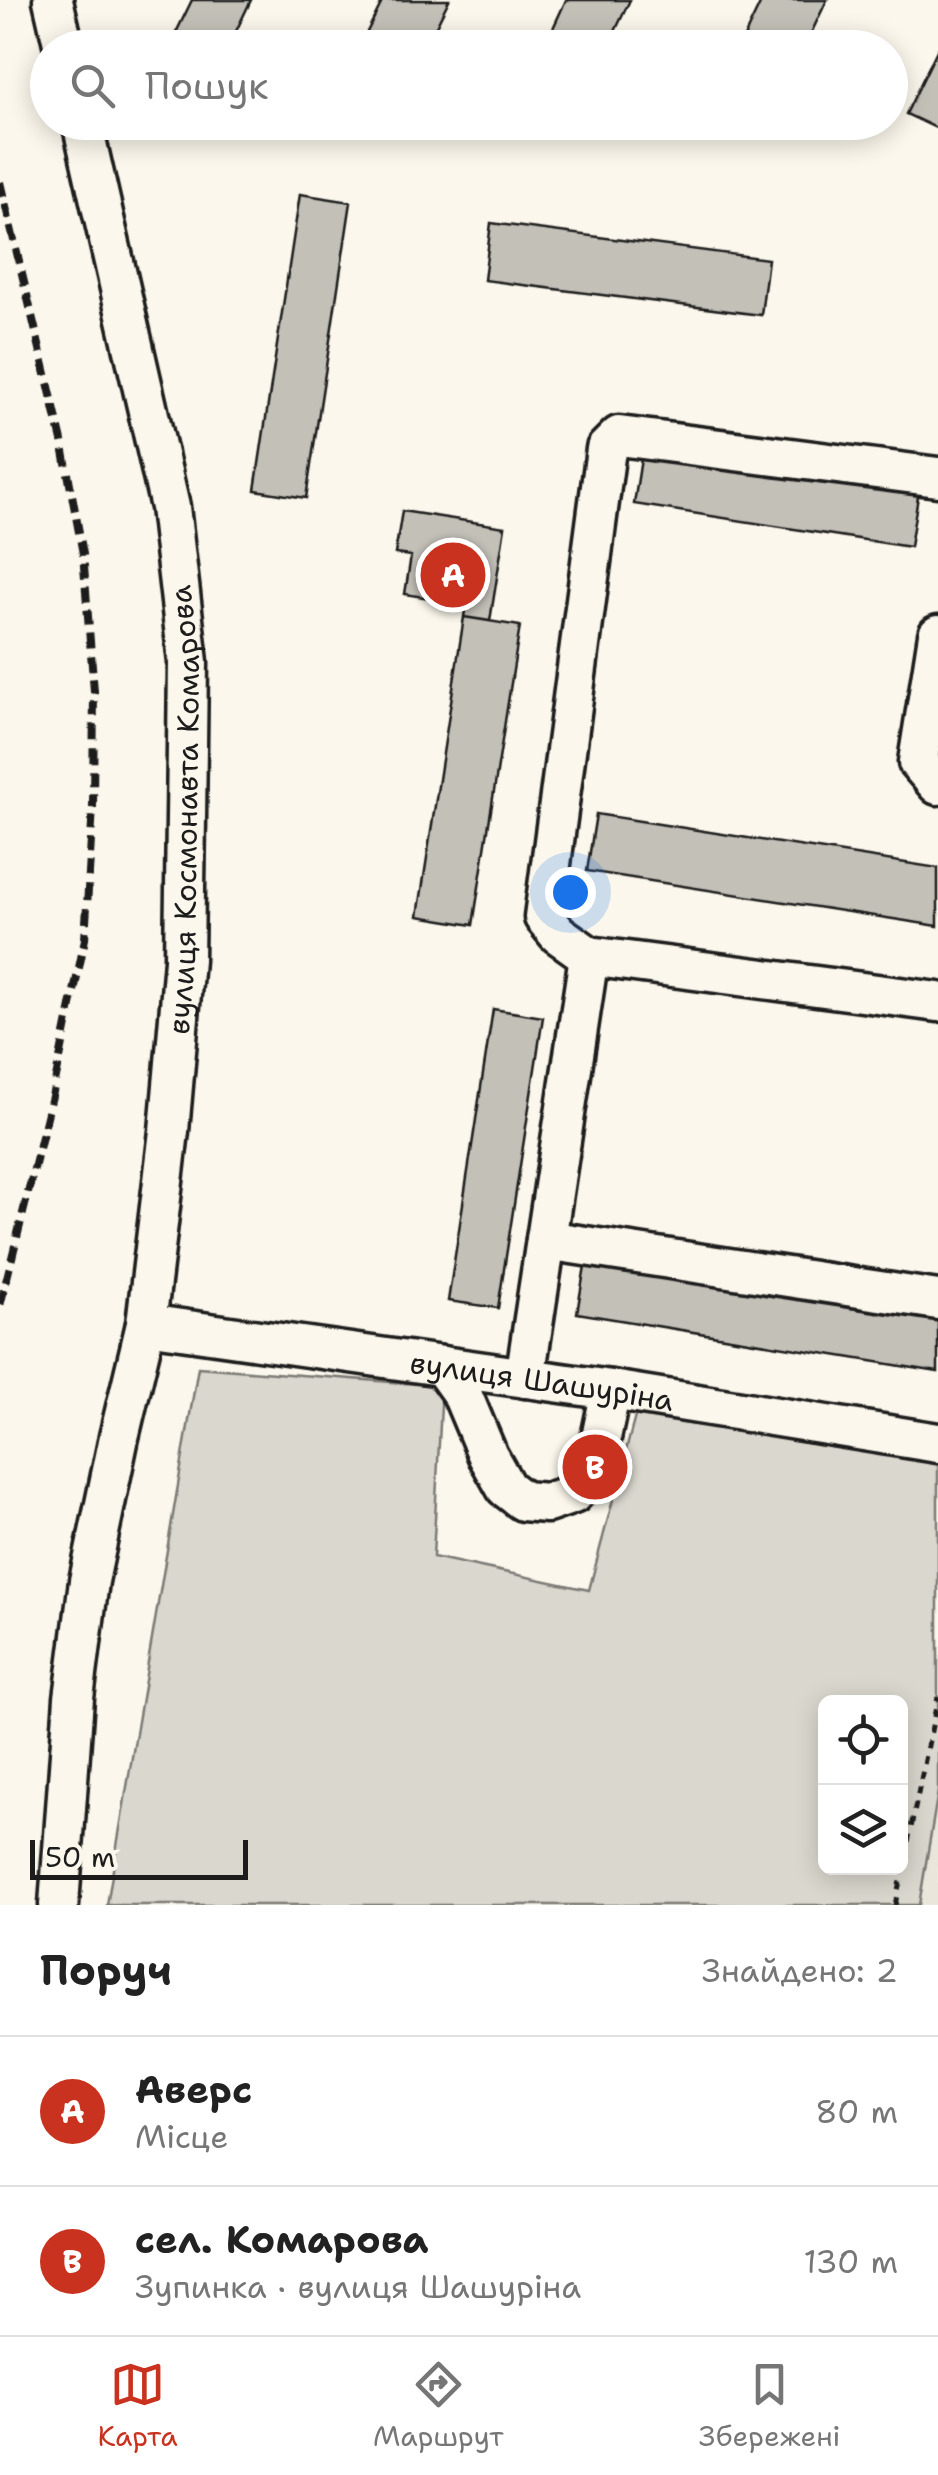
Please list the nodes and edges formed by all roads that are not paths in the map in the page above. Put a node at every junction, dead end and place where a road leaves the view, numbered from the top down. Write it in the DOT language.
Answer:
graph roads {
  1 [pos="53,0"];
  2 [pos="60,30"];
  3 [pos="86,140"];
  4 [pos="938,477"];
  5 [pos="938,635"];
  6 [pos="938,784"];
  7 [pos="589,956"];
  8 [pos="938,1002"];
  9 [pos="546,1240"];
  10 [pos="938,1300"];
  11 [pos="146,1324"];
  12 [pos="442,1366"];
  13 [pos="525,1378"];
  14 [pos="610,1390"];
  15 [pos="938,1443"];
  16 [pos="59,1905"];
  1 -- 2 [label="street"];
  3 -- 11 [label="street, вулиця Космонавта Комарова"];
  4 -- 7 [label="street"];
  5 -- 6 [label="street"];
  7 -- 8 [label="street"];
  7 -- 9 [label="street"];
  9 -- 10 [label="street"];
  9 -- 13 [label="street"];
  11 -- 12 [label="street, вулиця Шашуріна"];
  11 -- 16 [label="street, вулиця Космонавта Комарова"];
  12 -- 13 [label="street, вулиця Шашуріна"];
  12 -- 14 [label="street"];
  13 -- 14 [label="street, вулиця Шашуріна"];
  14 -- 15 [label="street, вулиця Шашуріна"];
}
